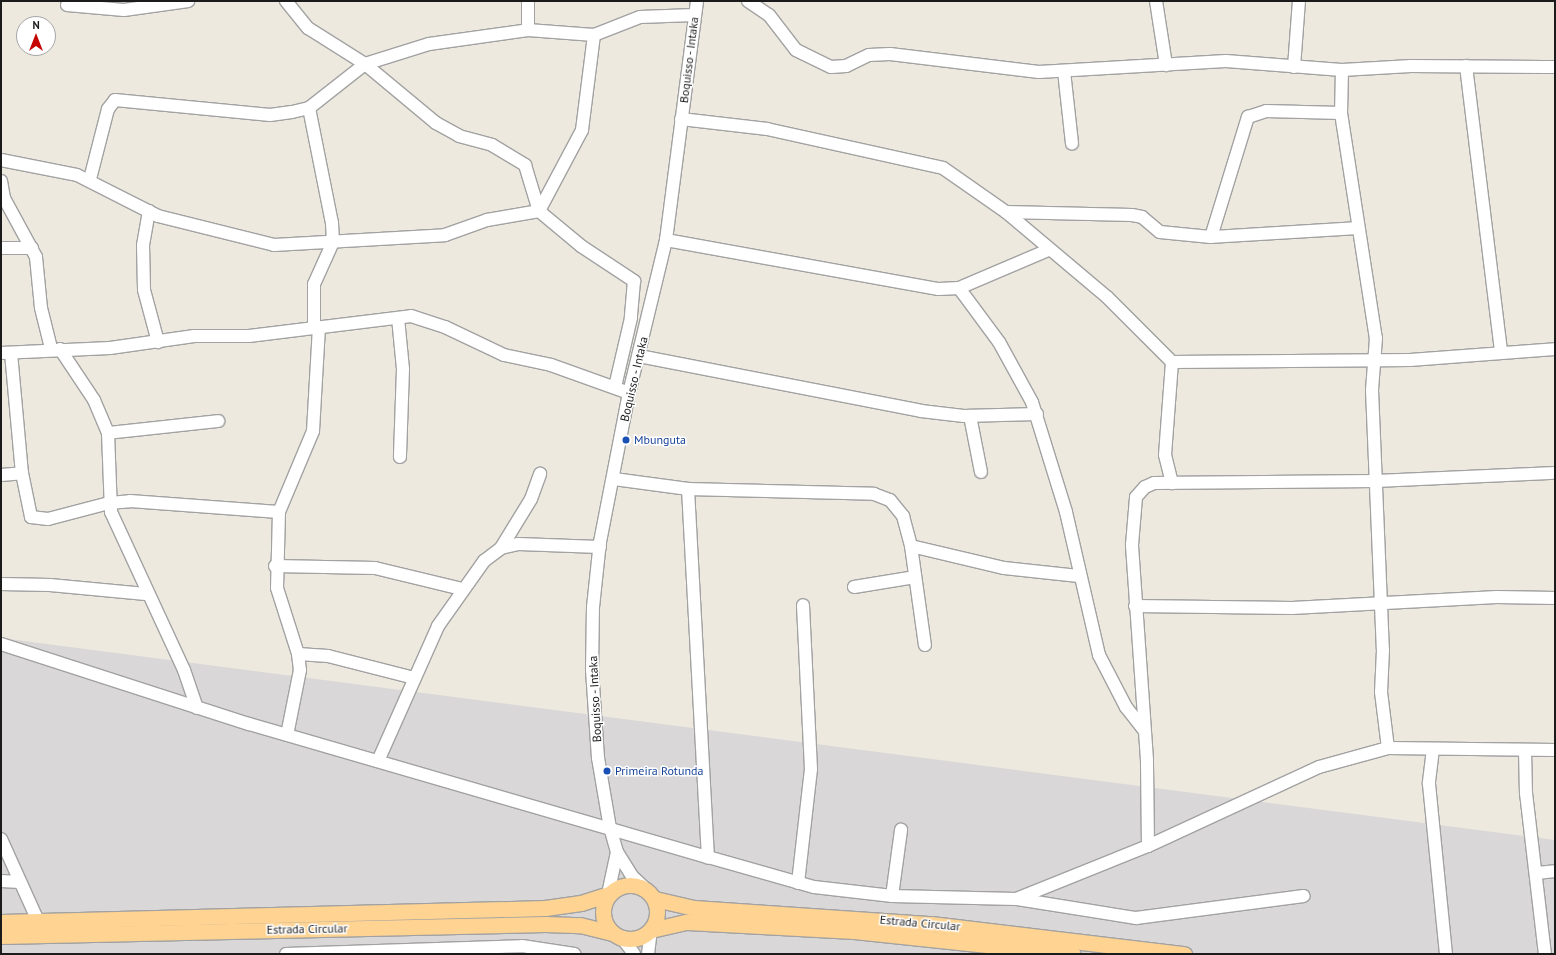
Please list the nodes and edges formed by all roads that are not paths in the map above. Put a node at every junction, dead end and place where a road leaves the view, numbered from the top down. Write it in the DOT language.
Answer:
graph roads {
  1 [pos="188,1"];
  2 [pos="286,1"];
  3 [pos="528,1"];
  4 [pos="697,1"];
  5 [pos="748,1"];
  6 [pos="1156,1"];
  7 [pos="1299,1"];
  8 [pos="67,5"];
  9 [pos="694,15"];
  10 [pos="528,30"];
  11 [pos="594,35"];
  12 [pos="366,64"];
  13 [pos="1166,65"];
  14 [pos="1466,66"];
  15 [pos="1294,67"];
  16 [pos="1555,67"];
  17 [pos="1342,70"];
  18 [pos="1064,71"];
  19 [pos="309,108"];
  20 [pos="1341,113"];
  21 [pos="681,119"];
  22 [pos="1072,144"];
  23 [pos="1,160"];
  24 [pos="90,179"];
  25 [pos="1,181"];
  26 [pos="149,211"];
  27 [pos="540,211"];
  28 [pos="1006,212"];
  29 [pos="1357,228"];
  30 [pos="1211,237"];
  31 [pos="666,240"];
  32 [pos="333,242"];
  33 [pos="1,248"];
  34 [pos="32,248"];
  35 [pos="1048,250"];
  36 [pos="959,288"];
  37 [pos="398,318"];
  38 [pos="316,328"];
  39 [pos="158,342"];
  40 [pos="55,348"];
  41 [pos="1555,349"];
  42 [pos="6,353"];
  43 [pos="1501,353"];
  44 [pos="639,356"];
  45 [pos="1372,358"];
  46 [pos="1172,362"];
  47 [pos="615,387"];
  48 [pos="629,393"];
  49 [pos="1037,414"];
  50 [pos="970,416"];
  51 [pos="218,421"];
  52 [pos="108,433"];
  53 [pos="400,457"];
  54 [pos="22,472"];
  55 [pos="981,472"];
  56 [pos="1555,473"];
  57 [pos="540,474"];
  58 [pos="1,475"];
  59 [pos="614,478"];
  60 [pos="1376,481"];
  61 [pos="1172,483"];
  62 [pos="688,489"];
  63 [pos="109,502"];
  64 [pos="279,512"];
  65 [pos="600,546"];
  66 [pos="911,546"];
  67 [pos="501,548"];
  68 [pos="275,566"];
  69 [pos="1079,576"];
  70 [pos="915,577"];
  71 [pos="1,584"];
  72 [pos="854,587"];
  73 [pos="462,589"];
  74 [pos="146,594"];
  75 [pos="1555,598"];
  76 [pos="803,605"];
  77 [pos="1380,605"];
  78 [pos="1134,606"];
  79 [pos="1,644"];
  80 [pos="925,645"];
  81 [pos="298,654"];
  82 [pos="414,678"];
  83 [pos="196,708"];
  84 [pos="1144,730"];
  85 [pos="287,735"];
  86 [pos="1388,748"];
  87 [pos="1433,749"];
  88 [pos="1525,750"];
  89 [pos="1555,750"];
  90 [pos="378,761"];
  91 [pos="610,828"];
  92 [pos="901,830"];
  93 [pos="1,838"];
  94 [pos="1148,846"];
  95 [pos="617,852"];
  96 [pos="708,857"];
  97 [pos="1555,871"];
  98 [pos="1537,873"];
  99 [pos="1,881"];
  100 [pos="20,882"];
  101 [pos="798,883"];
  102 [pos="608,894"];
  103 [pos="652,896"];
  104 [pos="892,896"];
  105 [pos="1304,896"];
  106 [pos="1016,899"];
  107 [pos="38,921"];
  108 [pos="1,922"];
  109 [pos="651,930"];
  110 [pos="617,935"];
  111 [pos="1,936"];
  112 [pos="404,952"];
  113 [pos="286,954"];
  114 [pos="298,954"];
  115 [pos="574,954"];
  116 [pos="634,954"];
  117 [pos="648,954"];
  118 [pos="1073,954"];
  119 [pos="1184,954"];
  120 [pos="1446,954"];
  121 [pos="1545,954"];
  1 -- 8 [label="street"];
  2 -- 12 [label="street"];
  3 -- 10 [label="street"];
  4 -- 9 [label="street, Boquisso - Intaka"];
  5 -- 18 [label="street"];
  6 -- 13 [label="street"];
  7 -- 15 [label="street"];
  9 -- 11 [label="street"];
  9 -- 21 [label="street, Boquisso - Intaka"];
  10 -- 11 [label="street"];
  10 -- 12 [label="street"];
  11 -- 27 [label="street"];
  12 -- 19 [label="street"];
  12 -- 27 [label="street"];
  13 -- 15 [label="street"];
  13 -- 18 [label="street"];
  14 -- 16 [label="street"];
  14 -- 17 [label="street"];
  14 -- 43 [label="street"];
  15 -- 17 [label="street"];
  17 -- 20 [label="street"];
  18 -- 22 [label="street"];
  19 -- 24 [label="street"];
  19 -- 32 [label="street"];
  20 -- 29 [label="street"];
  20 -- 30 [label="street"];
  21 -- 28 [label="street"];
  21 -- 31 [label="street, Boquisso - Intaka"];
  23 -- 24 [label="street"];
  24 -- 26 [label="street"];
  25 -- 34 [label="street"];
  26 -- 32 [label="street"];
  26 -- 39 [label="street"];
  27 -- 32 [label="street"];
  27 -- 47 [label="street"];
  28 -- 30 [label="street"];
  28 -- 35 [label="street"];
  29 -- 30 [label="street"];
  29 -- 45 [label="street"];
  31 -- 36 [label="street"];
  31 -- 44 [label="street, Boquisso - Intaka"];
  32 -- 38 [label="street"];
  33 -- 34 [label="street"];
  34 -- 40 [label="street"];
  35 -- 36 [label="street"];
  35 -- 46 [label="street"];
  36 -- 49 [label="street"];
  37 -- 38 [label="street"];
  37 -- 47 [label="street"];
  37 -- 53 [label="street"];
  38 -- 39 [label="street"];
  38 -- 64 [label="street"];
  39 -- 40 [label="street"];
  40 -- 42 [label="street"];
  40 -- 52 [label="street"];
  41 -- 43 [label="street"];
  42 -- 54 [label="street"];
  43 -- 45 [label="street"];
  44 -- 48 [label="street, Boquisso - Intaka"];
  44 -- 50 [label="street"];
  45 -- 46 [label="street"];
  45 -- 60 [label="street"];
  46 -- 61 [label="street"];
  47 -- 48 [label="street"];
  48 -- 59 [label="street, Boquisso - Intaka"];
  49 -- 50 [label="street"];
  49 -- 69 [label="street"];
  50 -- 55 [label="street"];
  51 -- 52 [label="street"];
  52 -- 63 [label="street"];
  54 -- 58 [label="street"];
  54 -- 63 [label="street"];
  56 -- 60 [label="street"];
  57 -- 67 [label="street"];
  59 -- 62 [label="street"];
  59 -- 65 [label="street, Boquisso - Intaka"];
  60 -- 61 [label="street"];
  60 -- 77 [label="street"];
  61 -- 78 [label="street"];
  62 -- 66 [label="street"];
  62 -- 96 [label="street"];
  63 -- 64 [label="street"];
  63 -- 74 [label="street"];
  64 -- 68 [label="street"];
  65 -- 67 [label="street"];
  65 -- 91 [label="street, Boquisso - Intaka"];
  66 -- 69 [label="street"];
  66 -- 70 [label="street"];
  67 -- 73 [label="street"];
  68 -- 73 [label="street"];
  68 -- 81 [label="street"];
  69 -- 84 [label="street"];
  70 -- 72 [label="street"];
  70 -- 80 [label="street"];
  71 -- 74 [label="street"];
  73 -- 82 [label="street"];
  74 -- 83 [label="street"];
  75 -- 77 [label="street"];
  76 -- 101 [label="street"];
  77 -- 78 [label="street"];
  77 -- 86 [label="street"];
  78 -- 84 [label="street"];
  79 -- 83 [label="street"];
  81 -- 82 [label="street"];
  81 -- 85 [label="street"];
  82 -- 90 [label="street"];
  83 -- 85 [label="street"];
  84 -- 94 [label="street"];
  85 -- 90 [label="street"];
  86 -- 87 [label="street"];
  86 -- 94 [label="street"];
  87 -- 88 [label="street"];
  87 -- 120 [label="street"];
  88 -- 89 [label="street"];
  88 -- 98 [label="street"];
  90 -- 91 [label="street"];
  91 -- 95 [label="street, Boquisso - Intaka"];
  91 -- 96 [label="street"];
  92 -- 104 [label="street"];
  93 -- 100 [label="street"];
  94 -- 106 [label="street"];
  95 -- 102 [label="street"];
  95 -- 103 [label="street"];
  96 -- 101 [label="street"];
  97 -- 98 [label="street"];
  98 -- 121 [label="street"];
  99 -- 100 [label="street"];
  100 -- 107 [label="street"];
  101 -- 104 [label="street"];
  102 -- 103 [label="main road"];
  102 -- 107 [label="main road, Estrada Circular"];
  102 -- 110 [label="main road"];
  103 -- 109 [label="main road"];
  103 -- 119 [label="main road, Estrada Circular"];
  104 -- 106 [label="street"];
  105 -- 106 [label="street"];
  107 -- 108 [label="main road, Estrada Circular"];
  109 -- 110 [label="main road"];
  109 -- 117 [label="street"];
  109 -- 118 [label="main road, Estrada Circular"];
  110 -- 111 [label="main road, Estrada Circular"];
  110 -- 116 [label="street"];
  112 -- 114 [label="street"];
  112 -- 115 [label="street"];
  113 -- 114 [label="street"];
}
